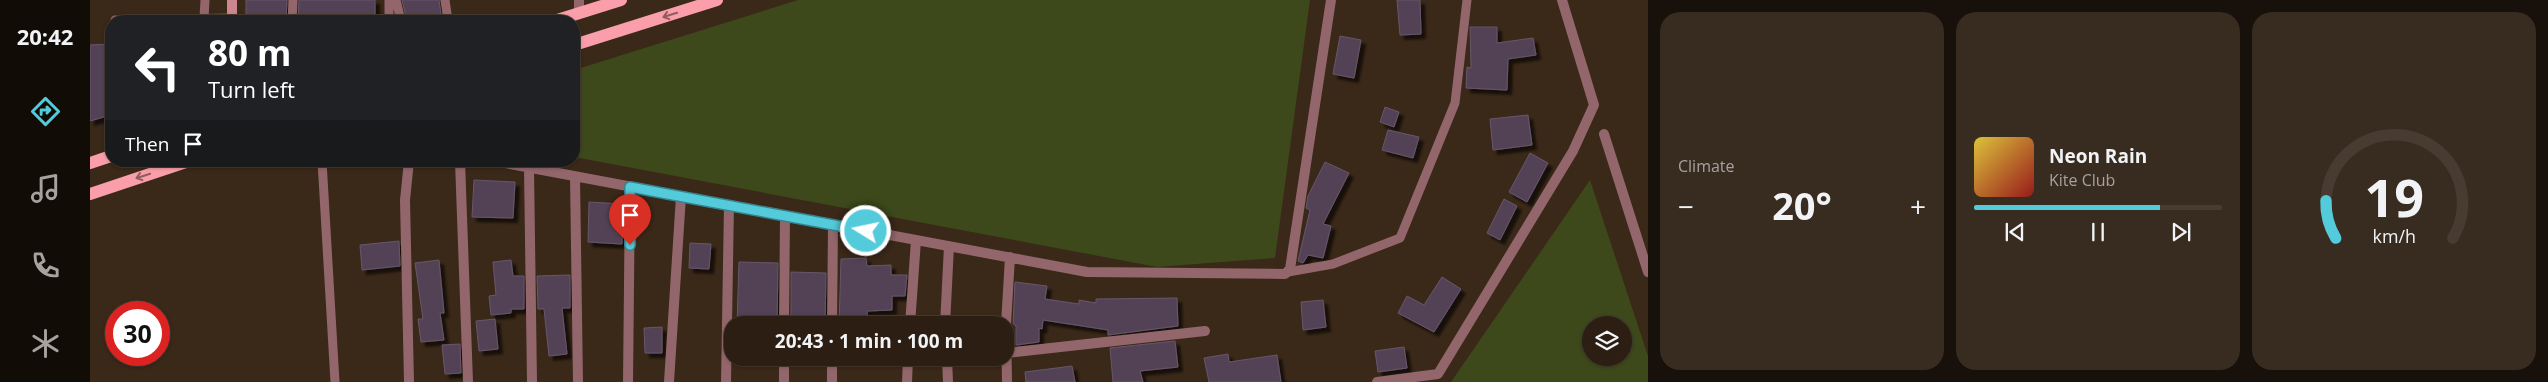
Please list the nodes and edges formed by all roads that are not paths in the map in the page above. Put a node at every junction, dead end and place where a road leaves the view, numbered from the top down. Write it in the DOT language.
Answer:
graph roads {
  1 [pos="205,0"];
  2 [pos="232,0"];
  3 [pos="293,0"];
  4 [pos="389,0"];
  5 [pos="396,0"];
  6 [pos="445,0"];
  7 [pos="579,0"];
  8 [pos="621,0"];
  9 [pos="716,0"];
  10 [pos="1331,0"];
  11 [pos="1467,0"];
  12 [pos="1562,0"];
  13 [pos="579,13"];
  14 [pos="204,15"];
  15 [pos="232,15"];
  16 [pos="292,15"];
  17 [pos="389,15"];
  18 [pos="400,15"];
  19 [pos="447,15"];
  20 [pos="573,15"];
  21 [pos="580,43"];
  22 [pos="1604,134"];
  23 [pos="105,158"];
  24 [pos="90,163"];
  25 [pos="171,167"];
  26 [pos="322,167"];
  27 [pos="408,167"];
  28 [pos="460,167"];
  29 [pos="524,167"];
  30 [pos="529,168"];
  31 [pos="575,177"];
  32 [pos="630,187"];
  33 [pos="90,194"];
  34 [pos="681,196"];
  35 [pos="729,205"];
  36 [pos="785,216"];
  37 [pos="832,225"];
  38 [pos="916,240"];
  39 [pos="950,246"];
  40 [pos="1010,257"];
  41 [pos="1288,272"];
  42 [pos="1648,272"];
  43 [pos="784,316"];
  44 [pos="832,316"];
  45 [pos="911,316"];
  46 [pos="945,316"];
  47 [pos="1008,316"];
  48 [pos="1205,331"];
  49 [pos="1014,352"];
  50 [pos="784,366"];
  51 [pos="832,366"];
  52 [pos="908,366"];
  53 [pos="947,366"];
  54 [pos="1006,366"];
  55 [pos="334,382"];
  56 [pos="409,382"];
  57 [pos="468,382"];
  58 [pos="532,382"];
  59 [pos="578,382"];
  60 [pos="628,382"];
  61 [pos="670,382"];
  62 [pos="726,382"];
  63 [pos="784,382"];
  64 [pos="832,382"];
  65 [pos="907,382"];
  66 [pos="948,382"];
  67 [pos="1007,382"];
  68 [pos="1376,382"];
  1 -- 14 [label="lane"];
  2 -- 15 [label="street"];
  3 -- 16 [label="lane"];
  4 -- 17 [label="lane"];
  5 -- 18 [label="lane"];
  6 -- 19 [label="lane"];
  7 -- 13 [label="street"];
  8 -- 13 [label="main road"];
  9 -- 21 [label="main road, one-way"];
  10 -- 41 [label="street"];
  11 -- 41 [label="lane"];
  12 -- 68 [label="street"];
  13 -- 20 [label="main road"];
  22 -- 42 [label="street"];
  23 -- 24 [label="main road"];
  25 -- 33 [label="main road, one-way"];
  26 -- 55 [label="lane"];
  27 -- 56 [label="street"];
  28 -- 57 [label="street"];
  29 -- 30 [label="street"];
  30 -- 31 [label="street"];
  30 -- 58 [label="street"];
  31 -- 32 [label="street"];
  31 -- 59 [label="street"];
  32 -- 34 [label="street"];
  32 -- 60 [label="street"];
  34 -- 35 [label="street"];
  34 -- 61 [label="street"];
  35 -- 36 [label="street"];
  35 -- 62 [label="street"];
  36 -- 37 [label="street"];
  36 -- 43 [label="street"];
  37 -- 38 [label="street"];
  37 -- 44 [label="street"];
  38 -- 39 [label="street"];
  38 -- 45 [label="street"];
  39 -- 40 [label="street"];
  39 -- 46 [label="street"];
  40 -- 41 [label="street"];
  40 -- 47 [label="street"];
  48 -- 49 [label="street"];
  50 -- 63 [label="street"];
  51 -- 64 [label="street"];
  52 -- 65 [label="street"];
  53 -- 66 [label="street"];
  54 -- 67 [label="street"];
}
